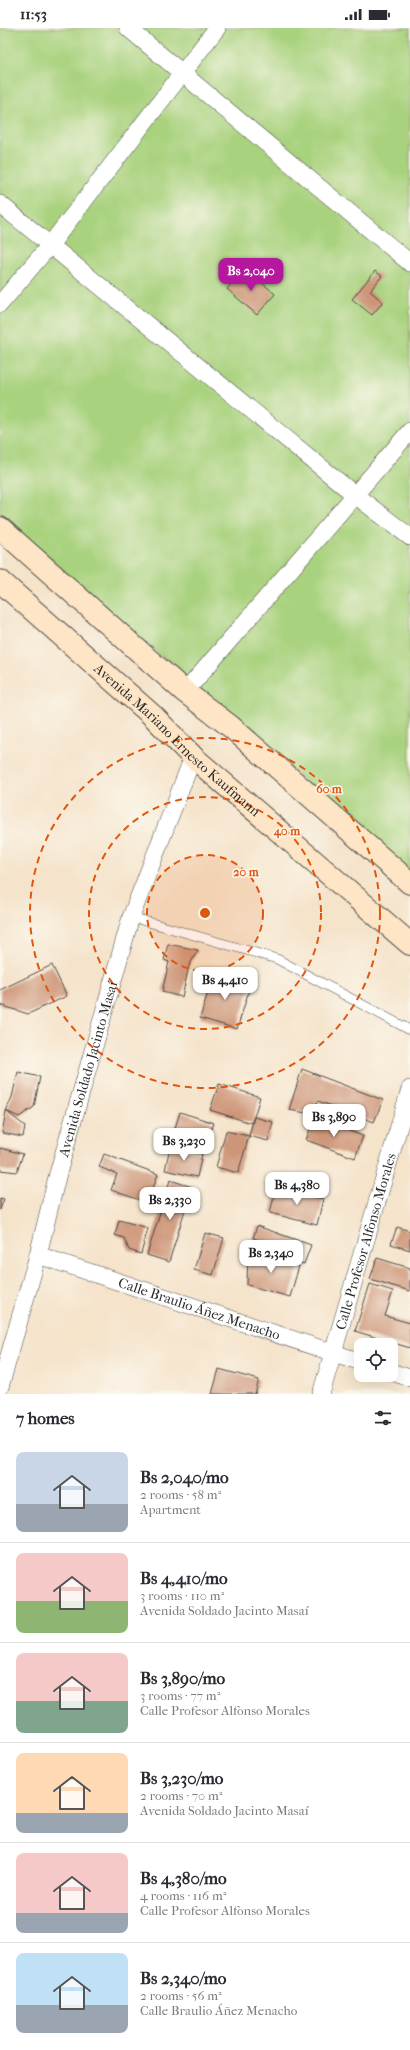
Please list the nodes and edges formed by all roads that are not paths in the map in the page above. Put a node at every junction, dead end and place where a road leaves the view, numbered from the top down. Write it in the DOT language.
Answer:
graph roads {
  1 [pos="128,28"];
  2 [pos="218,28"];
  3 [pos="183,72"];
  4 [pos="0,204"];
  5 [pos="50,245"];
  6 [pos="410,264"];
  7 [pos="0,304"];
  8 [pos="410,431"];
  9 [pos="355,496"];
  10 [pos="0,528"];
  11 [pos="410,537"];
  12 [pos="0,581"];
  13 [pos="185,692"];
  14 [pos="193,757"];
  15 [pos="410,883"];
  16 [pos="131,918"];
  17 [pos="410,944"];
  18 [pos="410,1030"];
  19 [pos="410,1090"];
  20 [pos="38,1255"];
  21 [pos="334,1354"];
  22 [pos="354,1360"];
  23 [pos="398,1374"];
  24 [pos="410,1378"];
  25 [pos="0,1387"];
  26 [pos="321,1394"];
  1 -- 3 [label="street"];
  2 -- 3 [label="street"];
  3 -- 5 [label="street"];
  3 -- 6 [label="street"];
  4 -- 5 [label="street"];
  5 -- 7 [label="street"];
  5 -- 9 [label="street"];
  8 -- 9 [label="street"];
  9 -- 11 [label="street"];
  9 -- 13 [label="street"];
  10 -- 13 [label="main road"];
  12 -- 14 [label="main road, Avenida Mariano Ernesto Kaufmann"];
  13 -- 15 [label="main road"];
  14 -- 16 [label="street, Avenida Soldado Jacinto Masaí"];
  14 -- 17 [label="main road, Avenida Mariano Ernesto Kaufmann"];
  16 -- 18 [label="lane"];
  16 -- 20 [label="street, Avenida Soldado Jacinto Masaí"];
  19 -- 21 [label="street, Calle Profesor Alfonso Morales"];
  20 -- 21 [label="street, Calle Braulio Áñez Menacho"];
  20 -- 25 [label="street, Avenida Soldado Jacinto Masaí"];
  21 -- 22 [label="street, Calle Braulio Áñez Menacho"];
  21 -- 26 [label="street, Calle Profesor Alfonso Morales"];
  23 -- 24 [label="street"];
}
